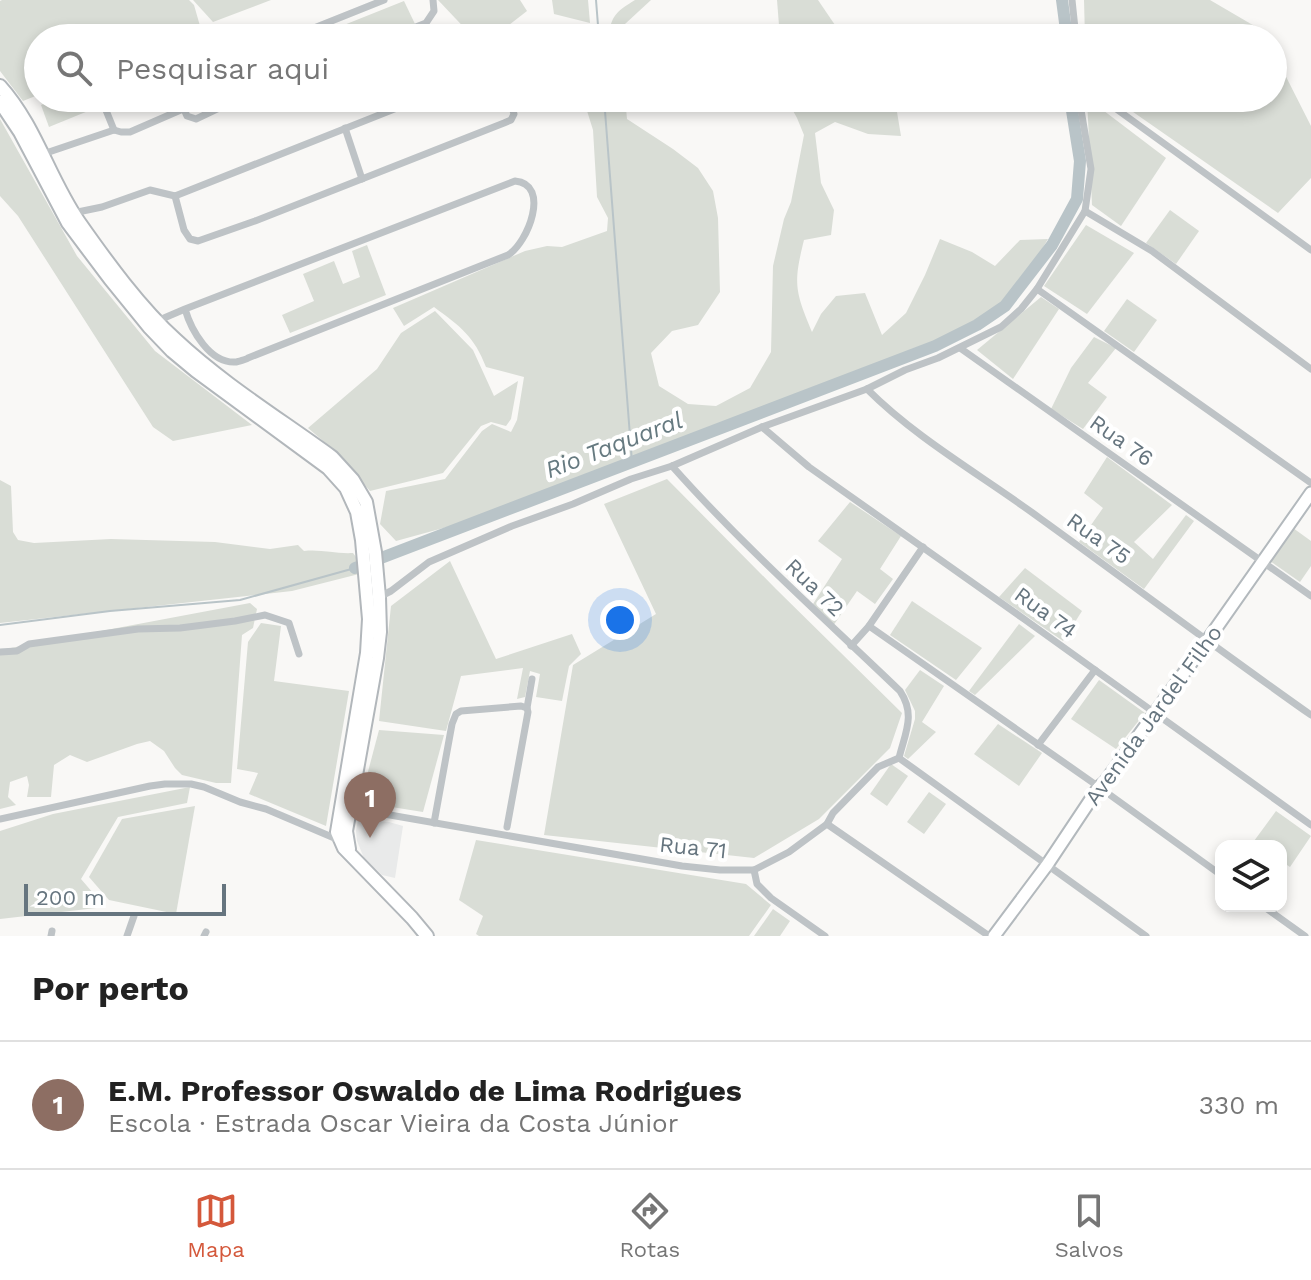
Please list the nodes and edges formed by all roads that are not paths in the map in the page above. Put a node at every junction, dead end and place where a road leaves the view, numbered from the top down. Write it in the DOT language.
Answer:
graph roads {
  1 [pos="384,0"];
  2 [pos="433,0"];
  3 [pos="1072,0"];
  4 [pos="324,24"];
  5 [pos="423,24"];
  6 [pos="1075,24"];
  7 [pos="0,86"];
  8 [pos="0,102"];
  9 [pos="107,112"];
  10 [pos="176,112"];
  11 [pos="185,112"];
  12 [pos="211,112"];
  13 [pos="386,112"];
  14 [pos="514,112"];
  15 [pos="1081,112"];
  16 [pos="1121,112"];
  17 [pos="345,128"];
  18 [pos="114,130"];
  19 [pos="43,154"];
  20 [pos="362,179"];
  21 [pos="175,196"];
  22 [pos="1085,211"];
  23 [pos="73,213"];
  24 [pos="1311,250"];
  25 [pos="1037,289"];
  26 [pos="185,309"];
  27 [pos="157,321"];
  28 [pos="960,348"];
  29 [pos="1311,369"];
  30 [pos="867,389"];
  31 [pos="762,427"];
  32 [pos="672,466"];
  33 [pos="1311,483"];
  34 [pos="1311,493"];
  35 [pos="923,547"];
  36 [pos="369,553"];
  37 [pos="1262,562"];
  38 [pos="372,579"];
  39 [pos="1311,596"];
  40 [pos="379,597"];
  41 [pos="869,626"];
  42 [pos="1207,641"];
  43 [pos="851,646"];
  44 [pos="0,652"];
  45 [pos="299,654"];
  46 [pos="1095,670"];
  47 [pos="532,679"];
  48 [pos="527,708"];
  49 [pos="1154,713"];
  50 [pos="1311,715"];
  51 [pos="1038,745"];
  52 [pos="899,758"];
  53 [pos="1099,787"];
  54 [pos="350,808"];
  55 [pos="0,819"];
  56 [pos="434,823"];
  57 [pos="827,824"];
  58 [pos="1311,825"];
  59 [pos="507,827"];
  60 [pos="340,841"];
  61 [pos="352,856"];
  62 [pos="1047,865"];
  63 [pos="754,870"];
  64 [pos="1215,871"];
  65 [pos="1271,912"];
  66 [pos="134,916"];
  67 [pos="127,936"];
  68 [pos="427,936"];
  69 [pos="825,936"];
  70 [pos="992,936"];
  71 [pos="1146,936"];
  72 [pos="1305,936"];
  1 -- 4 [label="street"];
  2 -- 5 [label="street"];
  3 -- 6 [label="street"];
  7 -- 19 [label="main road"];
  8 -- 36 [label="main road"];
  9 -- 18 [label="street"];
  10 -- 18 [label="street"];
  11 -- 12 [label="street"];
  13 -- 17 [label="street"];
  14 -- 20 [label="street"];
  15 -- 22 [label="street"];
  16 -- 24 [label="street"];
  17 -- 20 [label="street"];
  17 -- 21 [label="street"];
  18 -- 19 [label="street"];
  19 -- 23 [label="main road"];
  20 -- 21 [label="street"];
  21 -- 23 [label="street"];
  22 -- 25 [label="street"];
  22 -- 29 [label="street"];
  23 -- 27 [label="main road"];
  25 -- 28 [label="street"];
  25 -- 33 [label="street"];
  26 -- 26 [label="street"];
  26 -- 27 [label="street"];
  27 -- 36 [label="main road"];
  28 -- 30 [label="street"];
  28 -- 37 [label="street, Rua 76"];
  30 -- 31 [label="street"];
  30 -- 42 [label="street, Rua 75"];
  31 -- 32 [label="street"];
  31 -- 35 [label="street, Rua 74"];
  32 -- 40 [label="street"];
  32 -- 43 [label="street, Rua 72"];
  34 -- 37 [label="main road, Avenida Jardel Filho"];
  35 -- 41 [label="street"];
  35 -- 46 [label="street, Rua 74"];
  36 -- 38 [label="main road"];
  37 -- 39 [label="street, Rua 76"];
  37 -- 42 [label="main road, Avenida Jardel Filho"];
  38 -- 40 [label="main road"];
  38 -- 60 [label="main road"];
  40 -- 54 [label="main road"];
  41 -- 43 [label="street"];
  41 -- 51 [label="street"];
  42 -- 49 [label="main road, Avenida Jardel Filho"];
  42 -- 50 [label="street, Rua 75"];
  43 -- 52 [label="street, Rua 72"];
  44 -- 45 [label="street"];
  46 -- 49 [label="street, Rua 74"];
  46 -- 51 [label="street"];
  47 -- 48 [label="street"];
  48 -- 56 [label="street"];
  48 -- 59 [label="street"];
  49 -- 53 [label="main road, Avenida Jardel Filho"];
  49 -- 58 [label="street, Rua 74"];
  51 -- 53 [label="street"];
  52 -- 57 [label="street, Rua 71"];
  52 -- 62 [label="street"];
  53 -- 62 [label="main road, Avenida Jardel Filho"];
  53 -- 64 [label="street"];
  54 -- 56 [label="street, Rua 71"];
  54 -- 61 [label="main road"];
  55 -- 60 [label="street"];
  56 -- 63 [label="street, Rua 71"];
  57 -- 63 [label="street, Rua 71"];
  57 -- 70 [label="street"];
  60 -- 61 [label="main road"];
  61 -- 68 [label="main road"];
  62 -- 70 [label="main road, Avenida Jardel Filho"];
  62 -- 71 [label="street"];
  63 -- 69 [label="street"];
  65 -- 72 [label="street"];
  66 -- 67 [label="street"];
}
